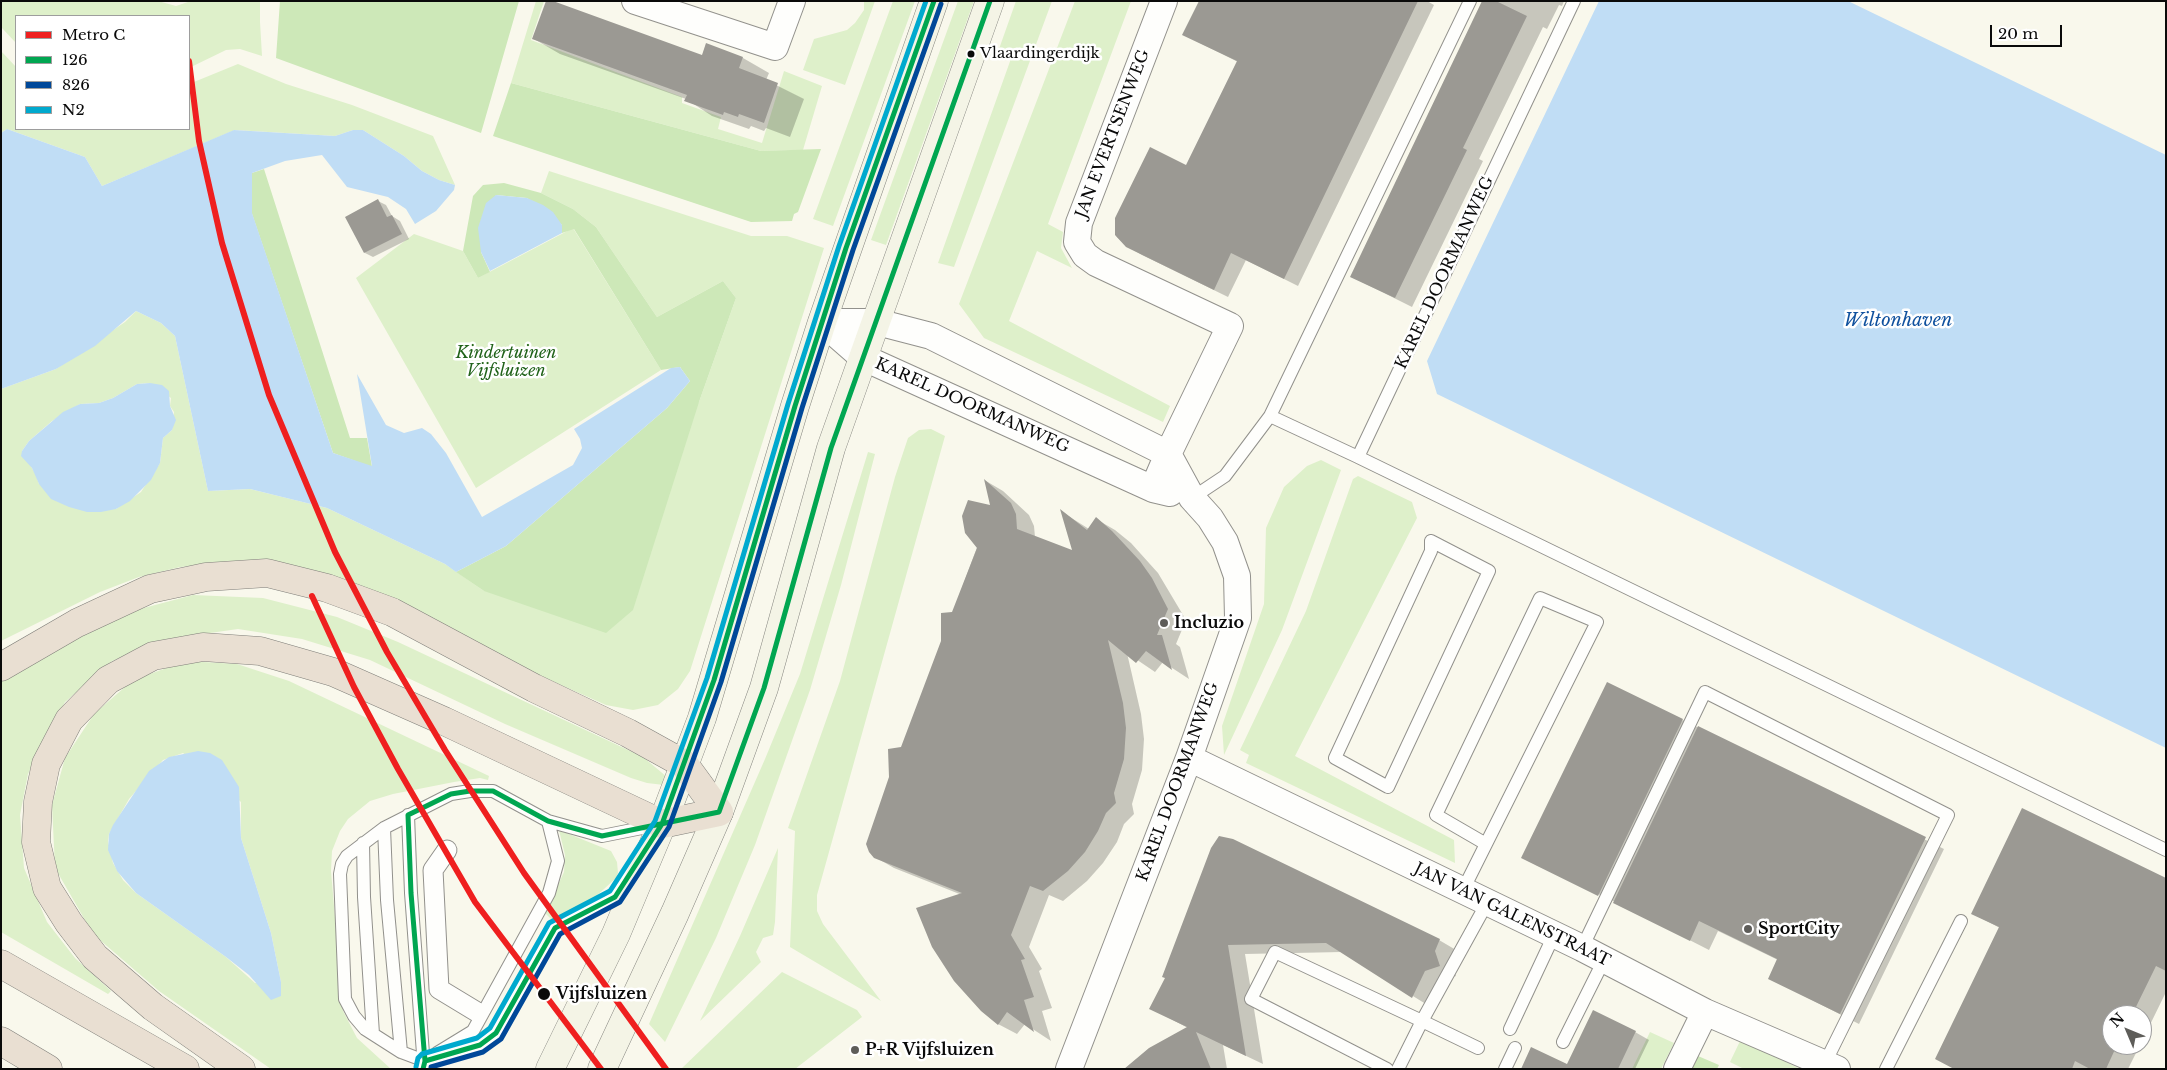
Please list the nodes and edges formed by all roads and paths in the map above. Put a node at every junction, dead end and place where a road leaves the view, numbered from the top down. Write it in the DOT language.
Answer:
graph roads {
  1 [pos="635,1"];
  2 [pos="792,1"];
  3 [pos="934,1"];
  4 [pos="990,1"];
  5 [pos="1164,1"];
  6 [pos="1470,1"];
  7 [pos="1574,1"];
  8 [pos="822,322"];
  9 [pos="877,322"];
  10 [pos="862,357"];
  11 [pos="1270,416"];
  12 [pos="1168,454"];
  13 [pos="1358,457"];
  14 [pos="1153,489"];
  15 [pos="1192,498"];
  16 [pos="1431,541"];
  17 [pos="1,667"];
  18 [pos="1189,758"];
  19 [pos="684,764"];
  20 [pos="719,812"];
  21 [pos="408,815"];
  22 [pos="548,821"];
  23 [pos="662,824"];
  24 [pos="384,828"];
  25 [pos="363,843"];
  26 [pos="1486,844"];
  27 [pos="447,850"];
  28 [pos="2166,850"];
  29 [pos="1463,890"];
  30 [pos="1487,902"];
  31 [pos="1961,921"];
  32 [pos="1554,934"];
  33 [pos="1593,954"];
  34 [pos="1,964"];
  35 [pos="477,1012"];
  36 [pos="1705,1012"];
  37 [pos="1422,1021"];
  38 [pos="1510,1029"];
  39 [pos="373,1034"];
  40 [pos="1,1041"];
  41 [pos="1563,1042"];
  42 [pos="1478,1048"];
  43 [pos="1515,1048"];
  44 [pos="401,1052"];
  45 [pos="426,1066"];
  46 [pos="1831,1066"];
  47 [pos="48,1069"];
  48 [pos="185,1069"];
  49 [pos="240,1069"];
  50 [pos="550,1069"];
  51 [pos="602,1069"];
  52 [pos="1069,1069"];
  53 [pos="1387,1069"];
  54 [pos="1398,1069"];
  55 [pos="1505,1069"];
  56 [pos="1678,1069"];
  57 [pos="1886,1069"];
  1 -- 2 [label="street"];
  3 -- 8 [label="main road"];
  4 -- 9 [label="main road"];
  5 -- 12 [label="street, JAN EVERTSENWEG"];
  6 -- 11 [label="lane"];
  7 -- 13 [label="lane, KAREL DOORMANWEG"];
  8 -- 9 [label="street"];
  8 -- 10 [label="street, KAREL DOORMANWEG"];
  8 -- 19 [label="main road"];
  9 -- 10 [label="main road"];
  9 -- 12 [label="street"];
  10 -- 14 [label="street, KAREL DOORMANWEG"];
  10 -- 20 [label="main road"];
  11 -- 13 [label="lane"];
  11 -- 15 [label="lane"];
  12 -- 14 [label="street, JAN EVERTSENWEG"];
  12 -- 15 [label="street, KAREL DOORMANWEG"];
  13 -- 28 [label="lane"];
  14 -- 15 [label="street, KAREL DOORMANWEG"];
  15 -- 18 [label="street, KAREL DOORMANWEG"];
  16 -- 16 [label="lane"];
  17 -- 19 [label="highway"];
  18 -- 29 [label="street, JAN VAN GALENSTRAAT"];
  18 -- 52 [label="street, KAREL DOORMANWEG"];
  19 -- 20 [label="highway"];
  19 -- 23 [label="main road"];
  20 -- 23 [label="highway"];
  20 -- 51 [label="main road"];
  21 -- 22 [label="lane"];
  21 -- 24 [label="lane"];
  21 -- 45 [label="lane"];
  22 -- 23 [label="lane"];
  22 -- 45 [label="lane"];
  23 -- 45 [label="lane"];
  23 -- 49 [label="highway"];
  23 -- 50 [label="main road"];
  24 -- 25 [label="lane"];
  24 -- 44 [label="lane"];
  25 -- 39 [label="lane"];
  25 -- 39 [label="lane"];
  26 -- 26 [label="lane"];
  26 -- 29 [label="lane"];
  27 -- 35 [label="street"];
  29 -- 30 [label="street, JAN VAN GALENSTRAAT"];
  30 -- 32 [label="street, JAN VAN GALENSTRAAT"];
  30 -- 37 [label="lane"];
  31 -- 57 [label="lane"];
  32 -- 33 [label="street, JAN VAN GALENSTRAAT"];
  32 -- 38 [label="lane"];
  33 -- 36 [label="street, JAN VAN GALENSTRAAT"];
  33 -- 41 [label="lane"];
  33 -- 46 [label="lane"];
  34 -- 48 [label="highway"];
  36 -- 46 [label="street, JAN VAN GALENSTRAAT"];
  36 -- 56 [label="street"];
  37 -- 42 [label="lane"];
  37 -- 53 [label="lane"];
  37 -- 54 [label="lane"];
  39 -- 44 [label="lane"];
  40 -- 47 [label="highway"];
  43 -- 55 [label="lane"];
  44 -- 45 [label="lane"];
}
